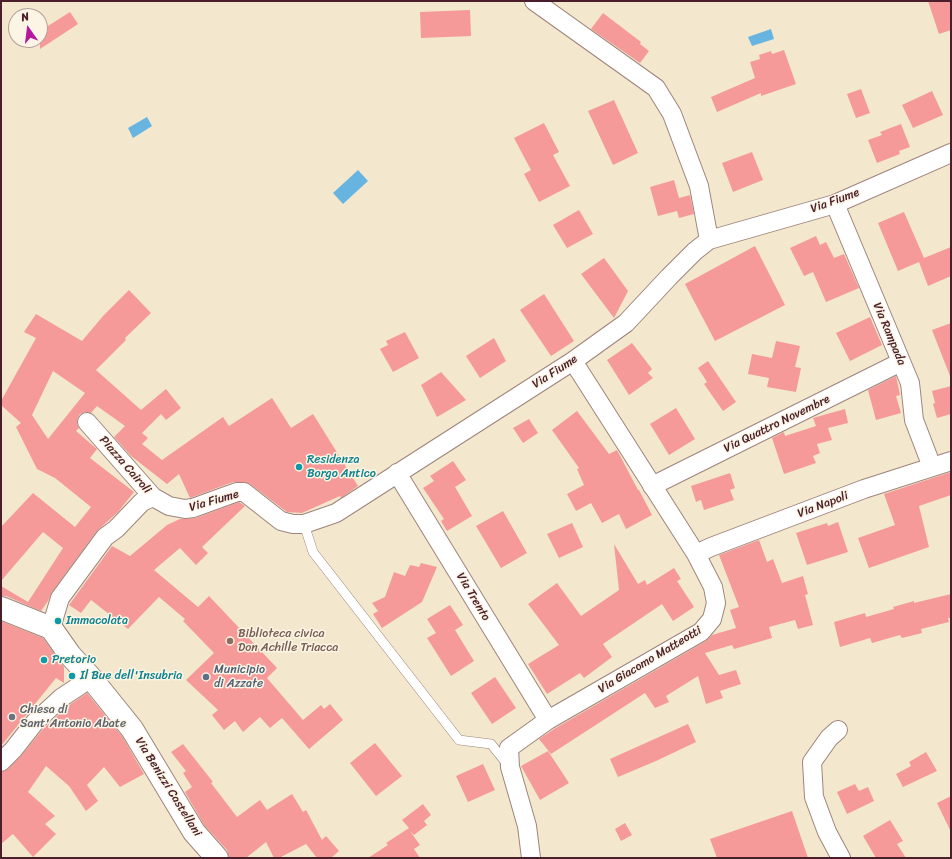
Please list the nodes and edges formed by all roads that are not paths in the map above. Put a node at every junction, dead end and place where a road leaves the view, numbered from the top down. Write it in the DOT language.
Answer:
graph roads {
  1 [pos="534,1"];
  2 [pos="951,153"];
  3 [pos="835,204"];
  4 [pos="709,240"];
  5 [pos="573,361"];
  6 [pos="901,362"];
  7 [pos="87,422"];
  8 [pos="951,461"];
  9 [pos="932,467"];
  10 [pos="397,473"];
  11 [pos="652,486"];
  12 [pos="153,497"];
  13 [pos="304,524"];
  14 [pos="696,554"];
  15 [pos="1,608"];
  16 [pos="51,628"];
  17 [pos="92,678"];
  18 [pos="548,720"];
  19 [pos="838,730"];
  20 [pos="1,762"];
  21 [pos="510,767"];
  22 [pos="217,858"];
  23 [pos="531,858"];
  24 [pos="841,858"];
  1 -- 4 [label="street"];
  2 -- 3 [label="street, Via Fiume"];
  3 -- 4 [label="street, Via Fiume"];
  3 -- 6 [label="street, Via Rampada"];
  4 -- 5 [label="street, Via Fiume"];
  5 -- 10 [label="street, Via Fiume"];
  5 -- 11 [label="street, Via Giacomo Matteotti"];
  6 -- 9 [label="street, Via Rampada"];
  6 -- 11 [label="street, Via Quattro Novembre"];
  7 -- 12 [label="street, Piazza Cairoli"];
  8 -- 9 [label="street, Via Napoli"];
  9 -- 14 [label="street, Via Napoli"];
  10 -- 13 [label="street, Via Fiume"];
  10 -- 18 [label="street, Via Trento"];
  11 -- 14 [label="street, Via Giacomo Matteotti"];
  12 -- 13 [label="street, Via Fiume"];
  12 -- 16 [label="street, Piazza Cairoli"];
  13 -- 21 [label="lane"];
  14 -- 18 [label="street, Via Giacomo Matteotti"];
  15 -- 16 [label="street"];
  16 -- 17 [label="street, Via Benizzi Castellani"];
  17 -- 20 [label="street"];
  17 -- 22 [label="street, Via Benizzi Castellani"];
  18 -- 21 [label="street, Via Giacomo Matteotti"];
  19 -- 24 [label="street"];
  21 -- 23 [label="street, Via Giacomo Matteotti"];
}
